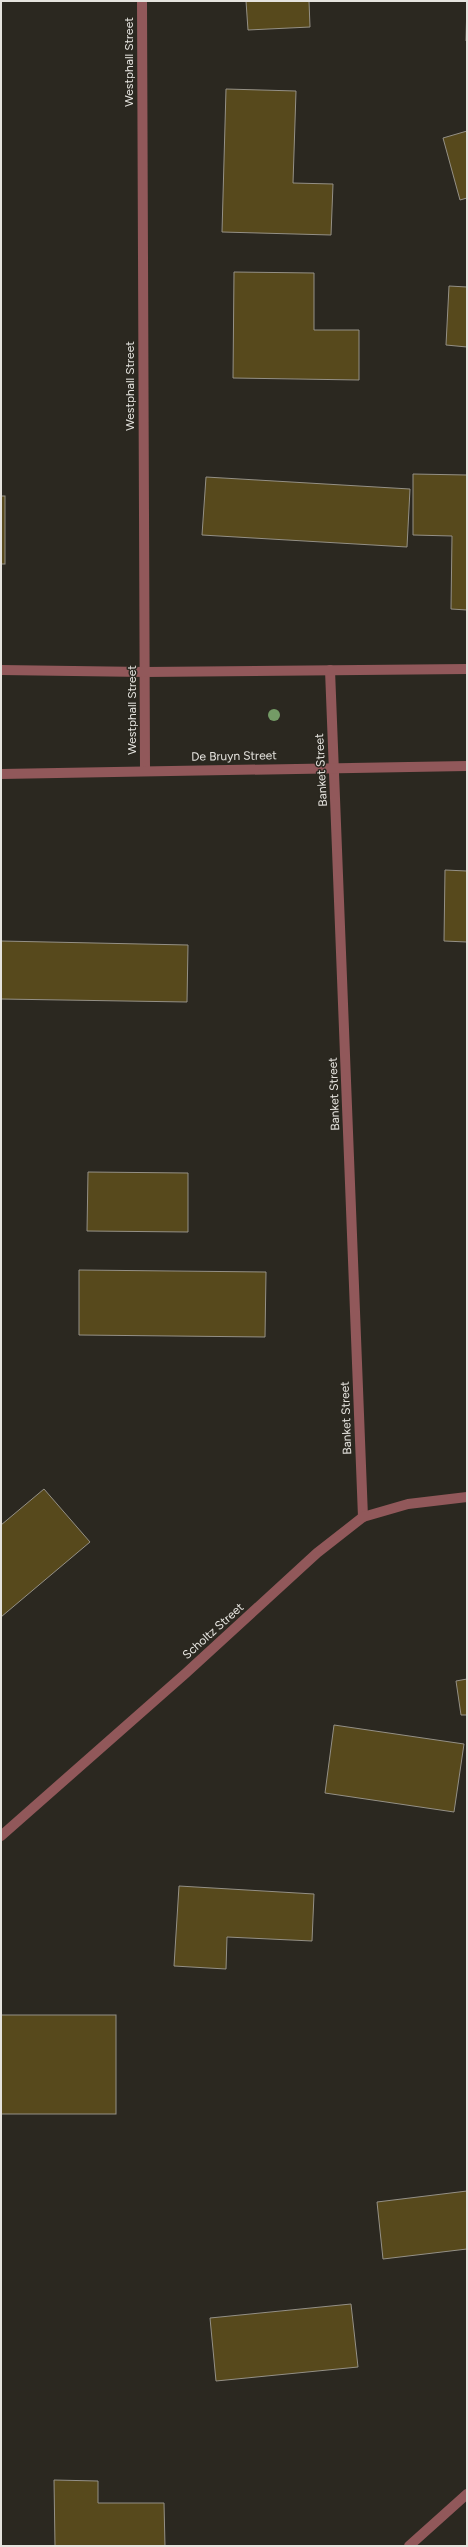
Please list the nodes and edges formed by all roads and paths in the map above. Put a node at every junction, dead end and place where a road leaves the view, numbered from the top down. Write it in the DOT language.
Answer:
graph roads {
  1 [pos="142,1"];
  2 [pos="467,669"];
  3 [pos="1,670"];
  4 [pos="330,670"];
  5 [pos="145,672"];
  6 [pos="467,766"];
  7 [pos="335,767"];
  8 [pos="145,771"];
  9 [pos="1,774"];
  10 [pos="467,1497"];
  11 [pos="362,1517"];
  12 [pos="1,1836"];
  13 [pos="467,2494"];
  14 [pos="409,2546"];
  1 -- 5 [label="street, Westphall Street"];
  2 -- 4 [label="street"];
  3 -- 5 [label="street"];
  4 -- 5 [label="street"];
  4 -- 7 [label="street, Banket Street"];
  5 -- 8 [label="street, Westphall Street"];
  6 -- 7 [label="street, De Bruyn Street"];
  7 -- 8 [label="street, De Bruyn Street"];
  7 -- 11 [label="street, Banket Street"];
  8 -- 9 [label="street, De Bruyn Street"];
  10 -- 11 [label="street, Scholtz Street"];
  11 -- 12 [label="street, Scholtz Street"];
  13 -- 14 [label="street"];
}
